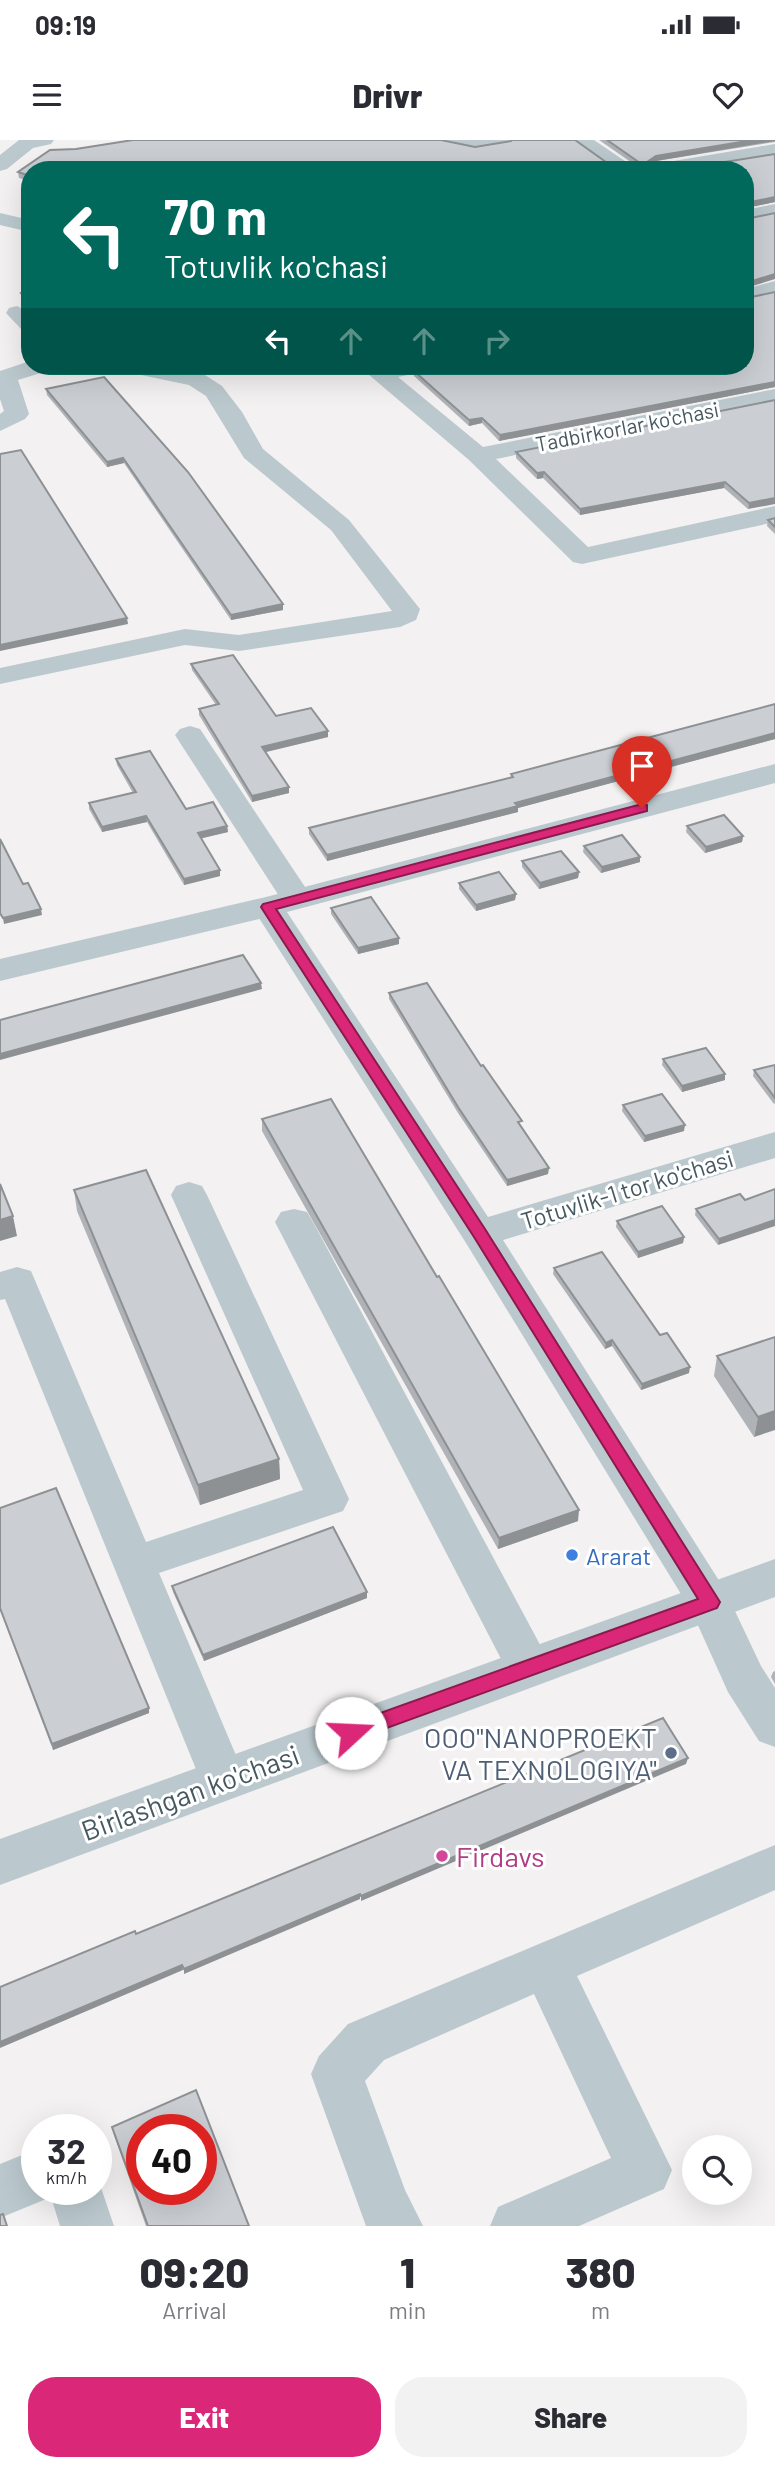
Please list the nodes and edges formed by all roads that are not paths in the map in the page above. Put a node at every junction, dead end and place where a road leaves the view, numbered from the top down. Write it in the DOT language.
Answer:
graph roads {
  1 [pos="44,140"];
  2 [pos="450,140"];
  3 [pos="503,140"];
  4 [pos="580,140"];
  5 [pos="775,149"];
  6 [pos="614,161"];
  7 [pos="707,161"];
  8 [pos="0,165"];
  9 [pos="775,210"];
  10 [pos="754,214"];
  11 [pos="0,219"];
  12 [pos="21,224"];
  13 [pos="775,288"];
  14 [pos="754,293"];
  15 [pos="21,371"];
  16 [pos="173,375"];
  17 [pos="381,375"];
  18 [pos="775,396"];
  19 [pos="0,424"];
  20 [pos="478,455"];
  21 [pos="775,514"];
  22 [pos="0,676"];
  23 [pos="190,734"];
  24 [pos="775,773"];
  25 [pos="282,903"];
  26 [pos="0,970"];
  27 [pos="775,1144"];
  28 [pos="189,1195"];
  29 [pos="294,1222"];
  30 [pos="480,1233"];
  31 [pos="0,1286"];
  32 [pos="134,1564"];
  33 [pos="775,1578"];
  34 [pos="710,1602"];
  35 [pos="529,1668"];
  36 [pos="775,1727"];
  37 [pos="223,1779"];
  38 [pos="0,1862"];
  39 [pos="775,1867"];
  40 [pos="546,1965"];
  41 [pos="21,2182"];
  42 [pos="0,2191"];
  43 [pos="81,2205"];
  44 [pos="87,2226"];
  45 [pos="396,2226"];
  46 [pos="517,2226"];
  1 -- 8 [label="street"];
  2 -- 3 [label="street"];
  4 -- 6 [label="street"];
  5 -- 7 [label="street"];
  9 -- 10 [label="street"];
  11 -- 12 [label="street"];
  13 -- 14 [label="street"];
  15 -- 19 [label="street"];
  16 -- 22 [label="street"];
  17 -- 20 [label="street"];
  18 -- 20 [label="street, Tadbirkorlar ko'chasi"];
  20 -- 21 [label="street"];
  23 -- 25 [label="street"];
  24 -- 25 [label="street"];
  25 -- 26 [label="street"];
  25 -- 30 [label="street"];
  27 -- 30 [label="street, Totuvlik-1 tor ko'chasi"];
  28 -- 32 [label="street"];
  29 -- 35 [label="street"];
  30 -- 34 [label="street"];
  31 -- 32 [label="street"];
  32 -- 37 [label="street"];
  33 -- 34 [label="street, Birlashgan ko'chasi"];
  34 -- 35 [label="street, Birlashgan ko'chasi"];
  34 -- 36 [label="street"];
  35 -- 37 [label="street, Birlashgan ko'chasi"];
  37 -- 38 [label="street, Birlashgan ko'chasi"];
  39 -- 40 [label="street"];
  40 -- 45 [label="street"];
  40 -- 46 [label="street"];
  41 -- 42 [label="street"];
  43 -- 44 [label="street"];
}
